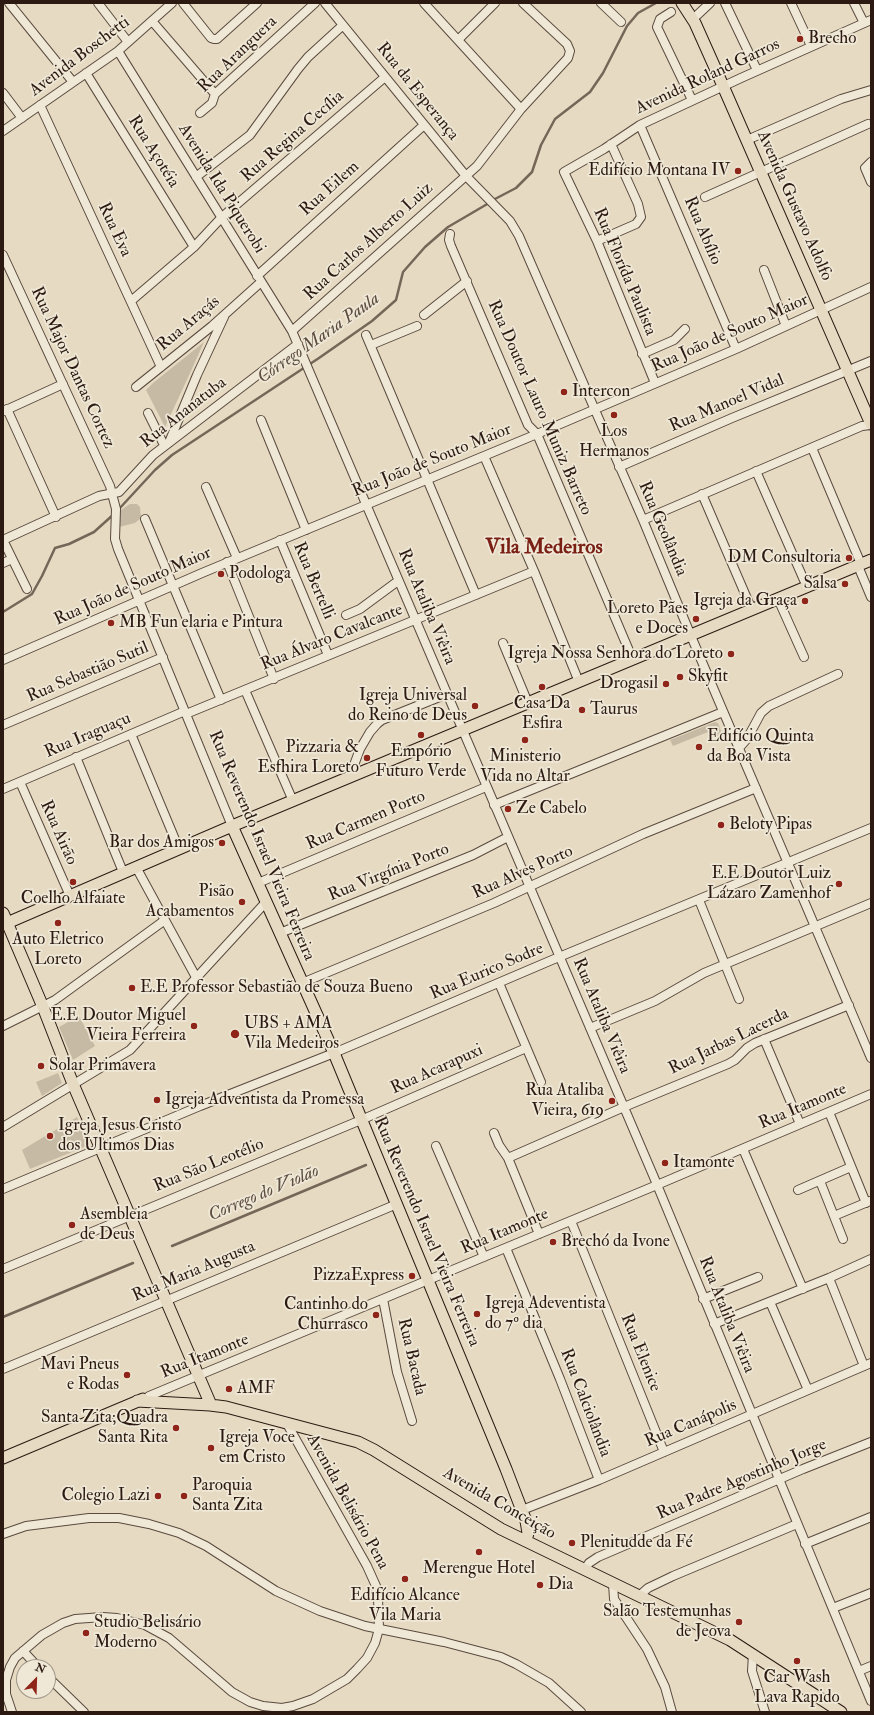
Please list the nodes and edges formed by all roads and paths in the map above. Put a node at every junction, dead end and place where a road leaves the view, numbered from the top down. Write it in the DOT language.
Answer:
graph roads {
  1 [pos="9,3"];
  2 [pos="98,3"];
  3 [pos="172,3"];
  4 [pos="183,3"];
  5 [pos="256,3"];
  6 [pos="315,3"];
  7 [pos="325,3"];
  8 [pos="424,3"];
  9 [pos="523,3"];
  10 [pos="601,3"];
  11 [pos="682,3"];
  12 [pos="710,3"];
  13 [pos="725,3"];
  14 [pos="791,3"];
  15 [pos="854,3"];
  16 [pos="491,4"];
  17 [pos="671,12"];
  18 [pos="693,19"];
  19 [pos="152,21"];
  20 [pos="621,22"];
  21 [pos="867,22"];
  22 [pos="343,25"];
  23 [pos="458,40"];
  24 [pos="128,42"];
  25 [pos="811,46"];
  26 [pos="118,51"];
  27 [pos="757,70"];
  28 [pos="86,73"];
  29 [pos="386,77"];
  30 [pos="72,82"];
  31 [pos="723,86"];
  32 [pos="871,90"];
  33 [pos="3,93"];
  34 [pos="215,94"];
  35 [pos="692,100"];
  36 [pos="40,105"];
  37 [pos="521,109"];
  38 [pos="200,112"];
  39 [pos="22,118"];
  40 [pos="868,124"];
  41 [pos="424,125"];
  42 [pos="640,125"];
  43 [pos="3,131"];
  44 [pos="747,140"];
  45 [pos="610,144"];
  46 [pos="871,162"];
  47 [pos="761,171"];
  48 [pos="564,172"];
  49 [pos="466,176"];
  50 [pos="196,177"];
  51 [pos="871,182"];
  52 [pos="705,197"];
  53 [pos="487,198"];
  54 [pos="222,218"];
  55 [pos="450,234"];
  56 [pos="596,241"];
  57 [pos="194,247"];
  58 [pos="3,256"];
  59 [pos="764,270"];
  60 [pos="259,279"];
  61 [pos="467,281"];
  62 [pos="871,288"];
  63 [pos="131,301"];
  64 [pos="821,310"];
  65 [pos="226,313"];
  66 [pos="424,315"];
  67 [pos="417,326"];
  68 [pos="786,326"];
  69 [pos="685,329"];
  70 [pos="292,330"];
  71 [pos="366,335"];
  72 [pos="298,344"];
  73 [pos="371,345"];
  74 [pos="736,349"];
  75 [pos="642,354"];
  76 [pos="871,361"];
  77 [pos="161,367"];
  78 [pos="847,370"];
  79 [pos="655,383"];
  80 [pos="63,384"];
  81 [pos="136,388"];
  82 [pos="5,410"];
  83 [pos="594,410"];
  84 [pos="148,413"];
  85 [pos="261,420"];
  86 [pos="871,424"];
  87 [pos="536,434"];
  88 [pos="167,443"];
  89 [pos="812,448"];
  90 [pos="484,456"];
  91 [pos="619,467"];
  92 [pos="756,471"];
  93 [pos="427,479"];
  94 [pos="206,487"];
  95 [pos="112,494"];
  96 [pos="702,494"];
  97 [pos="366,504"];
  98 [pos="56,516"];
  99 [pos="145,518"];
  100 [pos="643,520"];
  101 [pos="306,530"];
  102 [pos="3,540"];
  103 [pos="280,540"];
  104 [pos="237,558"];
  105 [pos="12,559"];
  106 [pos="227,562"];
  107 [pos="3,563"];
  108 [pos="863,563"];
  109 [pos="534,571"];
  110 [pos="398,581"];
  111 [pos="174,586"];
  112 [pos="807,587"];
  113 [pos="27,589"];
  114 [pos="476,595"];
  115 [pos="871,597"];
  116 [pos="778,599"];
  117 [pos="139,601"];
  118 [pos="752,610"];
  119 [pos="346,616"];
  120 [pos="415,620"];
  121 [pos="691,636"];
  122 [pos="503,643"];
  123 [pos="328,655"];
  124 [pos="804,657"];
  125 [pos="163,658"];
  126 [pos="3,660"];
  127 [pos="633,660"];
  128 [pos="838,674"];
  129 [pos="274,679"];
  130 [pos="579,682"];
  131 [pos="245,690"];
  132 [pos="447,694"];
  133 [pos="221,700"];
  134 [pos="528,703"];
  135 [pos="186,712"];
  136 [pos="723,712"];
  137 [pos="3,725"];
  138 [pos="462,730"];
  139 [pos="131,734"];
  140 [pos="739,748"];
  141 [pos="76,757"];
  142 [pos="352,776"];
  143 [pos="20,782"];
  144 [pos="486,787"];
  145 [pos="756,788"];
  146 [pos="3,789"];
  147 [pos="293,801"];
  148 [pos="494,805"];
  149 [pos="232,826"];
  150 [pos="871,828"];
  151 [pos="508,837"];
  152 [pos="180,849"];
  153 [pos="788,863"];
  154 [pos="136,867"];
  155 [pos="123,872"];
  156 [pos="258,883"];
  157 [pos="531,887"];
  158 [pos="70,896"];
  159 [pos="698,900"];
  160 [pos="266,902"];
  161 [pos="871,903"];
  162 [pos="4,920"];
  163 [pos="165,920"];
  164 [pos="815,926"];
  165 [pos="280,933"];
  166 [pos="559,957"];
  167 [pos="725,964"];
  168 [pos="197,979"];
  169 [pos="302,983"];
  170 [pos="499,983"];
  171 [pos="739,999"];
  172 [pos="849,1005"];
  173 [pos="43,1007"];
  174 [pos="3,1026"];
  175 [pos="590,1028"];
  176 [pos="764,1039"];
  177 [pos="526,1048"];
  178 [pos="334,1053"];
  179 [pos="871,1058"];
  180 [pos="541,1082"];
  181 [pos="73,1084"];
  182 [pos="871,1094"];
  183 [pos="624,1107"];
  184 [pos="829,1112"];
  185 [pos="361,1120"];
  186 [pos="800,1124"];
  187 [pos="3,1127"];
  188 [pos="494,1133"];
  189 [pos="436,1146"];
  190 [pos="101,1149"];
  191 [pos="743,1149"];
  192 [pos="508,1158"];
  193 [pos="851,1167"];
  194 [pos="820,1181"];
  195 [pos="657,1185"];
  196 [pos="3,1188"];
  197 [pos="798,1190"];
  198 [pos="868,1202"];
  199 [pos="397,1204"];
  200 [pos="129,1215"];
  201 [pos="834,1216"];
  202 [pos="571,1221"];
  203 [pos="539,1234"];
  204 [pos="843,1239"];
  205 [pos="506,1248"];
  206 [pos="484,1257"];
  207 [pos="871,1259"];
  208 [pos="3,1269"];
  209 [pos="758,1277"];
  210 [pos="829,1278"];
  211 [pos="428,1281"];
  212 [pos="803,1289"];
  213 [pos="384,1299"];
  214 [pos="703,1299"];
  215 [pos="165,1300"];
  216 [pos="770,1302"];
  217 [pos="714,1324"];
  218 [pos="867,1365"];
  219 [pos="3,1369"];
  220 [pos="198,1376"];
  221 [pos="808,1390"];
  222 [pos="149,1396"];
  223 [pos="137,1401"];
  224 [pos="211,1405"];
  225 [pos="751,1414"];
  226 [pos="412,1421"];
  227 [pos="286,1422"];
  228 [pos="871,1442"];
  229 [pos="664,1452"];
  230 [pos="3,1458"];
  231 [pos="599,1480"];
  232 [pos="779,1480"];
  233 [pos="522,1510"];
  234 [pos="871,1517"];
  235 [pos="797,1524"];
  236 [pos="3,1534"];
  237 [pos="526,1542"];
  238 [pos="805,1544"];
  239 [pos="584,1570"];
  240 [pos="613,1584"];
  241 [pos="871,1592"];
  242 [pos="639,1596"];
  243 [pos="833,1608"];
  244 [pos="379,1630"];
  245 [pos="22,1651"];
  246 [pos="753,1654"];
  247 [pos="30,1659"];
  248 [pos="871,1666"];
  249 [pos="859,1671"];
  250 [pos="56,1685"];
  251 [pos="871,1701"];
  252 [pos="12,1712"];
  253 [pos="84,1712"];
  254 [pos="581,1712"];
  255 [pos="672,1712"];
  256 [pos="765,1712"];
  257 [pos="842,1712"];
  1 -- 30 [label="street"];
  2 -- 24 [label="street"];
  3 -- 19 [label="street, Avenida Boschetti"];
  4 -- 5 [label="street"];
  6 -- 34 [label="street, Rua Aranguera"];
  7 -- 22 [label="street, Rua da Esperança"];
  8 -- 23 [label="street"];
  9 -- 37 [label="street, Rua Carlos Alberto Luiz"];
  10 -- 20 [label="street"];
  11 -- 18 [label="main road, Avenida Gustavo Adolfo"];
  12 -- 18 [label="street"];
  13 -- 27 [label="street"];
  14 -- 25 [label="street"];
  15 -- 21 [label="street"];
  16 -- 23 [label="street"];
  17 -- 35 [label="street"];
  18 -- 31 [label="main road, Avenida Gustavo Adolfo"];
  19 -- 24 [label="street, Avenida Boschetti"];
  19 -- 34 [label="street"];
  21 -- 25 [label="street, Avenida Roland Garros"];
  22 -- 29 [label="street, Rua da Esperança"];
  22 -- 50 [label="street"];
  23 -- 37 [label="street"];
  24 -- 26 [label="street, Avenida Boschetti"];
  25 -- 27 [label="street, Avenida Roland Garros"];
  26 -- 28 [label="street, Avenida Boschetti"];
  26 -- 50 [label="street, Avenida Ida Piquerobi"];
  27 -- 31 [label="street, Avenida Roland Garros"];
  28 -- 30 [label="street, Avenida Boschetti"];
  28 -- 57 [label="street, Rua Açotéia"];
  29 -- 41 [label="street, Rua da Esperança"];
  29 -- 54 [label="street, Rua Regina Cecília"];
  30 -- 36 [label="street, Avenida Boschetti"];
  31 -- 35 [label="street, Avenida Roland Garros"];
  31 -- 44 [label="main road, Avenida Gustavo Adolfo"];
  32 -- 44 [label="street"];
  33 -- 39 [label="street"];
  34 -- 38 [label="street, Rua Aranguera"];
  35 -- 42 [label="street, Avenida Roland Garros"];
  36 -- 39 [label="street, Avenida Boschetti"];
  36 -- 63 [label="street, Rua Eva"];
  37 -- 49 [label="street, Rua Carlos Alberto Luiz"];
  39 -- 43 [label="street, Avenida Boschetti"];
  40 -- 47 [label="street"];
  41 -- 49 [label="street, Rua da Esperança"];
  41 -- 60 [label="street, Rua Eilem"];
  42 -- 45 [label="street, Avenida Roland Garros"];
  42 -- 74 [label="street, Rua Abílio"];
  44 -- 47 [label="main road, Avenida Gustavo Adolfo"];
  45 -- 48 [label="street, Avenida Roland Garros"];
  45 -- 56 [label="street"];
  46 -- 51 [label="street"];
  47 -- 52 [label="street"];
  47 -- 64 [label="main road, Avenida Gustavo Adolfo"];
  48 -- 56 [label="street, Rua Florída Paulista"];
  49 -- 53 [label="street, Rua da Esperança"];
  49 -- 70 [label="street, Rua Carlos Alberto Luiz"];
  50 -- 54 [label="street, Avenida Ida Piquerobi"];
  53 -- 83 [label="street, Rua Geolândia"];
  54 -- 57 [label="street, Rua Regina Cecília"];
  54 -- 60 [label="street, Avenida Ida Piquerobi"];
  55 -- 61 [label="street, Rua Doutor Lauro Muniz Barreto"];
  56 -- 75 [label="street, Rua Florída Paulista"];
  57 -- 63 [label="street, Rua Regina Cecília"];
  58 -- 80 [label="street, Rua Major Dantas Cortez"];
  59 -- 68 [label="street"];
  60 -- 65 [label="street, Rua Araçás"];
  60 -- 70 [label="street, Avenida Ida Piquerobi"];
  61 -- 66 [label="street"];
  61 -- 87 [label="street, Rua Doutor Lauro Muniz Barreto"];
  62 -- 64 [label="street, Rua João de Souto Maior"];
  63 -- 77 [label="street, Rua Eva"];
  64 -- 68 [label="street, Rua João de Souto Maior"];
  64 -- 78 [label="main road, Avenida Gustavo Adolfo"];
  65 -- 77 [label="street, Rua Araçás"];
  65 -- 88 [label="street"];
  67 -- 73 [label="street"];
  68 -- 74 [label="street, Rua João de Souto Maior"];
  69 -- 75 [label="street"];
  70 -- 72 [label="street, Avenida Ida Piquerobi"];
  71 -- 73 [label="street"];
  72 -- 88 [label="street, Rua Ananatuba"];
  72 -- 97 [label="street, Rua Ataliba Viêira"];
  73 -- 93 [label="street"];
  74 -- 79 [label="street, Rua João de Souto Maior"];
  75 -- 79 [label="street, Rua Florída Paulista"];
  76 -- 78 [label="street, Rua Manoel Vidal"];
  77 -- 81 [label="street, Rua Araçás"];
  78 -- 86 [label="main road, Avenida Gustavo Adolfo"];
  78 -- 91 [label="street, Rua Manoel Vidal"];
  79 -- 83 [label="street, Rua João de Souto Maior"];
  80 -- 82 [label="street"];
  80 -- 95 [label="street, Rua Major Dantas Cortez"];
  82 -- 98 [label="street"];
  83 -- 87 [label="street, Rua João de Souto Maior"];
  83 -- 91 [label="street, Rua Geolândia"];
  84 -- 88 [label="street"];
  85 -- 101 [label="street"];
  86 -- 89 [label="street"];
  87 -- 90 [label="street, Rua João de Souto Maior"];
  87 -- 127 [label="street, Rua Doutor Lauro Muniz Barreto"];
  88 -- 95 [label="street, Rua Ananatuba"];
  89 -- 92 [label="street"];
  89 -- 108 [label="street"];
  90 -- 93 [label="street, Rua João de Souto Maior"];
  90 -- 109 [label="street"];
  91 -- 100 [label="street, Rua Geolândia"];
  92 -- 96 [label="street"];
  92 -- 112 [label="street"];
  93 -- 97 [label="street, Rua João de Souto Maior"];
  93 -- 114 [label="street"];
  94 -- 104 [label="street"];
  95 -- 98 [label="street"];
  95 -- 117 [label="street, Rua Reverendo Israel Vieira Ferreira"];
  96 -- 100 [label="street"];
  96 -- 118 [label="street"];
  97 -- 101 [label="street, Rua João de Souto Maior"];
  97 -- 110 [label="street, Rua Ataliba Viêira"];
  98 -- 102 [label="street"];
  99 -- 111 [label="street"];
  100 -- 121 [label="street, Rua Geolândia"];
  101 -- 103 [label="street, Rua João de Souto Maior"];
  102 -- 105 [label="street"];
  103 -- 104 [label="street, Rua João de Souto Maior"];
  103 -- 123 [label="street, Rua Bertelli"];
  104 -- 106 [label="street, Rua João de Souto Maior"];
  105 -- 107 [label="street"];
  105 -- 113 [label="street"];
  106 -- 111 [label="street, Rua João de Souto Maior"];
  106 -- 129 [label="street"];
  108 -- 112 [label="main road"];
  108 -- 115 [label="street"];
  109 -- 114 [label="street, Rua Álvaro Cavalcante"];
  109 -- 130 [label="street"];
  110 -- 119 [label="street"];
  110 -- 120 [label="street, Rua Ataliba Viêira"];
  111 -- 117 [label="street, Rua João de Souto Maior"];
  111 -- 133 [label="street"];
  112 -- 116 [label="main road"];
  114 -- 120 [label="street, Rua Álvaro Cavalcante"];
  116 -- 118 [label="main road"];
  116 -- 124 [label="street"];
  117 -- 125 [label="street, Rua Reverendo Israel Vieira Ferreira"];
  117 -- 126 [label="street, Rua João de Souto Maior"];
  118 -- 121 [label="main road"];
  120 -- 123 [label="street, Rua Álvaro Cavalcante"];
  120 -- 132 [label="street, Rua Ataliba Viêira"];
  121 -- 127 [label="main road"];
  121 -- 136 [label="street, Rua Geolândia"];
  122 -- 134 [label="street"];
  123 -- 129 [label="street, Rua Álvaro Cavalcante"];
  125 -- 135 [label="street, Rua Reverendo Israel Vieira Ferreira"];
  125 -- 137 [label="street, Rua Sebastião Sutil"];
  127 -- 130 [label="main road"];
  128 -- 140 [label="street"];
  129 -- 131 [label="street, Rua Álvaro Cavalcante"];
  130 -- 134 [label="main road"];
  131 -- 133 [label="street, Rua Álvaro Cavalcante"];
  131 -- 147 [label="street"];
  132 -- 138 [label="street, Rua Ataliba Viêira"];
  132 -- 142 [label="street"];
  133 -- 135 [label="street, Rua Álvaro Cavalcante"];
  134 -- 138 [label="main road"];
  135 -- 139 [label="street, Rua Iraguaçu"];
  135 -- 149 [label="street, Rua Reverendo Israel Vieira Ferreira"];
  136 -- 140 [label="street, Rua Geolândia"];
  136 -- 148 [label="street"];
  138 -- 142 [label="main road"];
  138 -- 144 [label="street, Rua Ataliba Viêira"];
  139 -- 141 [label="street, Rua Iraguaçu"];
  139 -- 152 [label="street"];
  140 -- 145 [label="street, Rua Geolândia"];
  141 -- 143 [label="street, Rua Iraguaçu"];
  141 -- 155 [label="street"];
  142 -- 147 [label="main road"];
  143 -- 146 [label="street, Rua Iraguaçu"];
  143 -- 158 [label="street, Rua Airão"];
  144 -- 148 [label="street, Rua Ataliba Viêira"];
  144 -- 156 [label="street, Rua Carmen Porto"];
  145 -- 153 [label="street, Rua Geolândia"];
  145 -- 157 [label="street, Rua Alves Porto"];
  147 -- 149 [label="main road"];
  148 -- 151 [label="street, Rua Ataliba Viêira"];
  149 -- 152 [label="main road"];
  149 -- 156 [label="main road, Rua Reverendo Israel Vieira Ferreira"];
  150 -- 153 [label="street, Rua Eurico Sodre"];
  151 -- 157 [label="street, Rua Ataliba Viêira"];
  151 -- 165 [label="street, Rua Virgínia Porto"];
  152 -- 154 [label="main road"];
  153 -- 159 [label="street, Rua Eurico Sodre"];
  153 -- 164 [label="street, Rua Geolândia"];
  154 -- 155 [label="main road"];
  154 -- 163 [label="street"];
  155 -- 158 [label="main road"];
  156 -- 160 [label="main road, Rua Reverendo Israel Vieira Ferreira"];
  157 -- 166 [label="street, Rua Ataliba Viêira"];
  157 -- 169 [label="street, Rua Alves Porto"];
  158 -- 162 [label="main road"];
  159 -- 166 [label="street, Rua Eurico Sodre"];
  159 -- 167 [label="street"];
  160 -- 165 [label="main road, Rua Reverendo Israel Vieira Ferreira"];
  160 -- 168 [label="street"];
  161 -- 164 [label="street"];
  162 -- 173 [label="main road"];
  163 -- 168 [label="street"];
  163 -- 173 [label="street"];
  164 -- 167 [label="street"];
  164 -- 172 [label="street, Rua Geolândia"];
  165 -- 169 [label="main road, Rua Reverendo Israel Vieira Ferreira"];
  166 -- 170 [label="street, Rua Eurico Sodre"];
  166 -- 175 [label="street, Rua Ataliba Viêira"];
  167 -- 171 [label="street"];
  167 -- 175 [label="street"];
  168 -- 181 [label="street"];
  169 -- 178 [label="main road, Rua Reverendo Israel Vieira Ferreira"];
  170 -- 177 [label="street"];
  170 -- 178 [label="street, Rua Eurico Sodre"];
  172 -- 176 [label="street, Rua Jarbas Lacerda"];
  172 -- 179 [label="street, Rua Geolândia"];
  173 -- 174 [label="street"];
  173 -- 181 [label="main road"];
  175 -- 183 [label="street, Rua Ataliba Viêira"];
  176 -- 183 [label="street, Rua Jarbas Lacerda"];
  176 -- 186 [label="street"];
  177 -- 180 [label="street"];
  177 -- 185 [label="street, Rua Acarapuxi"];
  178 -- 185 [label="main road, Rua Reverendo Israel Vieira Ferreira"];
  178 -- 190 [label="street, Rua Eurico Sodre"];
  181 -- 187 [label="street"];
  181 -- 190 [label="main road"];
  182 -- 184 [label="street, Rua Itamonte"];
  183 -- 192 [label="street, Rua Jarbas Lacerda"];
  183 -- 195 [label="street, Rua Ataliba Viêira"];
  184 -- 186 [label="street, Rua Itamonte"];
  184 -- 193 [label="street"];
  185 -- 199 [label="main road, Rua Reverendo Israel Vieira Ferreira"];
  185 -- 200 [label="street, Rua São Leotélio"];
  186 -- 191 [label="street, Rua Itamonte"];
  188 -- 192 [label="street"];
  189 -- 206 [label="street"];
  190 -- 196 [label="street, Rua Eurico Sodre"];
  190 -- 200 [label="main road"];
  191 -- 195 [label="street, Rua Itamonte"];
  191 -- 212 [label="street"];
  192 -- 203 [label="street"];
  193 -- 194 [label="street"];
  193 -- 198 [label="street"];
  194 -- 197 [label="street"];
  194 -- 201 [label="street"];
  195 -- 202 [label="street, Rua Itamonte"];
  195 -- 214 [label="street, Rua Ataliba Viêira"];
  198 -- 201 [label="street"];
  199 -- 211 [label="main road, Rua Reverendo Israel Vieira Ferreira"];
  199 -- 215 [label="street, Rua Maria Augusta"];
  200 -- 208 [label="street, Rua São Leotélio"];
  200 -- 215 [label="main road"];
  201 -- 204 [label="street"];
  202 -- 203 [label="street, Rua Itamonte"];
  202 -- 229 [label="street, Rua Elenice"];
  203 -- 205 [label="street, Rua Itamonte"];
  205 -- 206 [label="street, Rua Itamonte"];
  205 -- 231 [label="street, Rua Calciolândia"];
  206 -- 211 [label="street, Rua Itamonte"];
  207 -- 210 [label="street"];
  209 -- 214 [label="street"];
  210 -- 212 [label="street"];
  210 -- 218 [label="street"];
  211 -- 213 [label="street, Rua Itamonte"];
  211 -- 233 [label="main road, Rua Reverendo Israel Vieira Ferreira"];
  212 -- 216 [label="street"];
  213 -- 220 [label="street, Rua Itamonte"];
  213 -- 226 [label="street, Rua Bacada"];
  214 -- 217 [label="street, Rua Ataliba Viêira"];
  215 -- 219 [label="street, Rua Maria Augusta"];
  215 -- 220 [label="main road"];
  216 -- 217 [label="street"];
  216 -- 221 [label="street"];
  217 -- 225 [label="street, Rua Ataliba Viêira"];
  218 -- 221 [label="street, Rua Canápolis"];
  220 -- 222 [label="street, Rua Itamonte"];
  220 -- 224 [label="main road"];
  221 -- 225 [label="street, Rua Canápolis"];
  222 -- 223 [label="main road, Avenida Conceição"];
  222 -- 224 [label="main road, Avenida Conceição"];
  223 -- 224 [label="main road, Avenida Conceição"];
  223 -- 230 [label="main road, Avenida Conceição"];
  224 -- 227 [label="main road, Avenida Conceição"];
  225 -- 229 [label="street, Rua Canápolis"];
  225 -- 232 [label="street, Rua Ataliba Viêira"];
  227 -- 237 [label="main road, Avenida Conceição"];
  227 -- 244 [label="street, Avenida Belisário Pena"];
  228 -- 232 [label="street, Rua Padre Agostinho Jorge"];
  229 -- 231 [label="street, Rua Canápolis"];
  231 -- 233 [label="street, Rua Canápolis"];
  232 -- 235 [label="street, Rua Ataliba Viêira"];
  232 -- 239 [label="street, Rua Padre Agostinho Jorge"];
  233 -- 237 [label="main road, Rua Reverendo Israel Vieira Ferreira"];
  234 -- 238 [label="street"];
  235 -- 238 [label="street, Rua Ataliba Viêira"];
  235 -- 242 [label="street"];
  236 -- 244 [label="street"];
  237 -- 239 [label="main road, Avenida Conceição"];
  238 -- 243 [label="street, Rua Ataliba Viêira"];
  239 -- 240 [label="main road, Avenida Conceição"];
  240 -- 242 [label="main road, Avenida Conceição"];
  240 -- 255 [label="street"];
  241 -- 243 [label="street"];
  242 -- 246 [label="main road, Avenida Conceição"];
  243 -- 249 [label="street, Rua Ataliba Viêira"];
  244 -- 245 [label="street, Avenida Belisário Pena"];
  244 -- 254 [label="street"];
  245 -- 247 [label="street"];
  245 -- 252 [label="street, Avenida Belisário Pena"];
  246 -- 256 [label="street"];
  246 -- 257 [label="main road, Avenida Conceição"];
  248 -- 249 [label="street"];
  249 -- 251 [label="street, Rua Ataliba Viêira"];
  250 -- 253 [label="street"];
}
